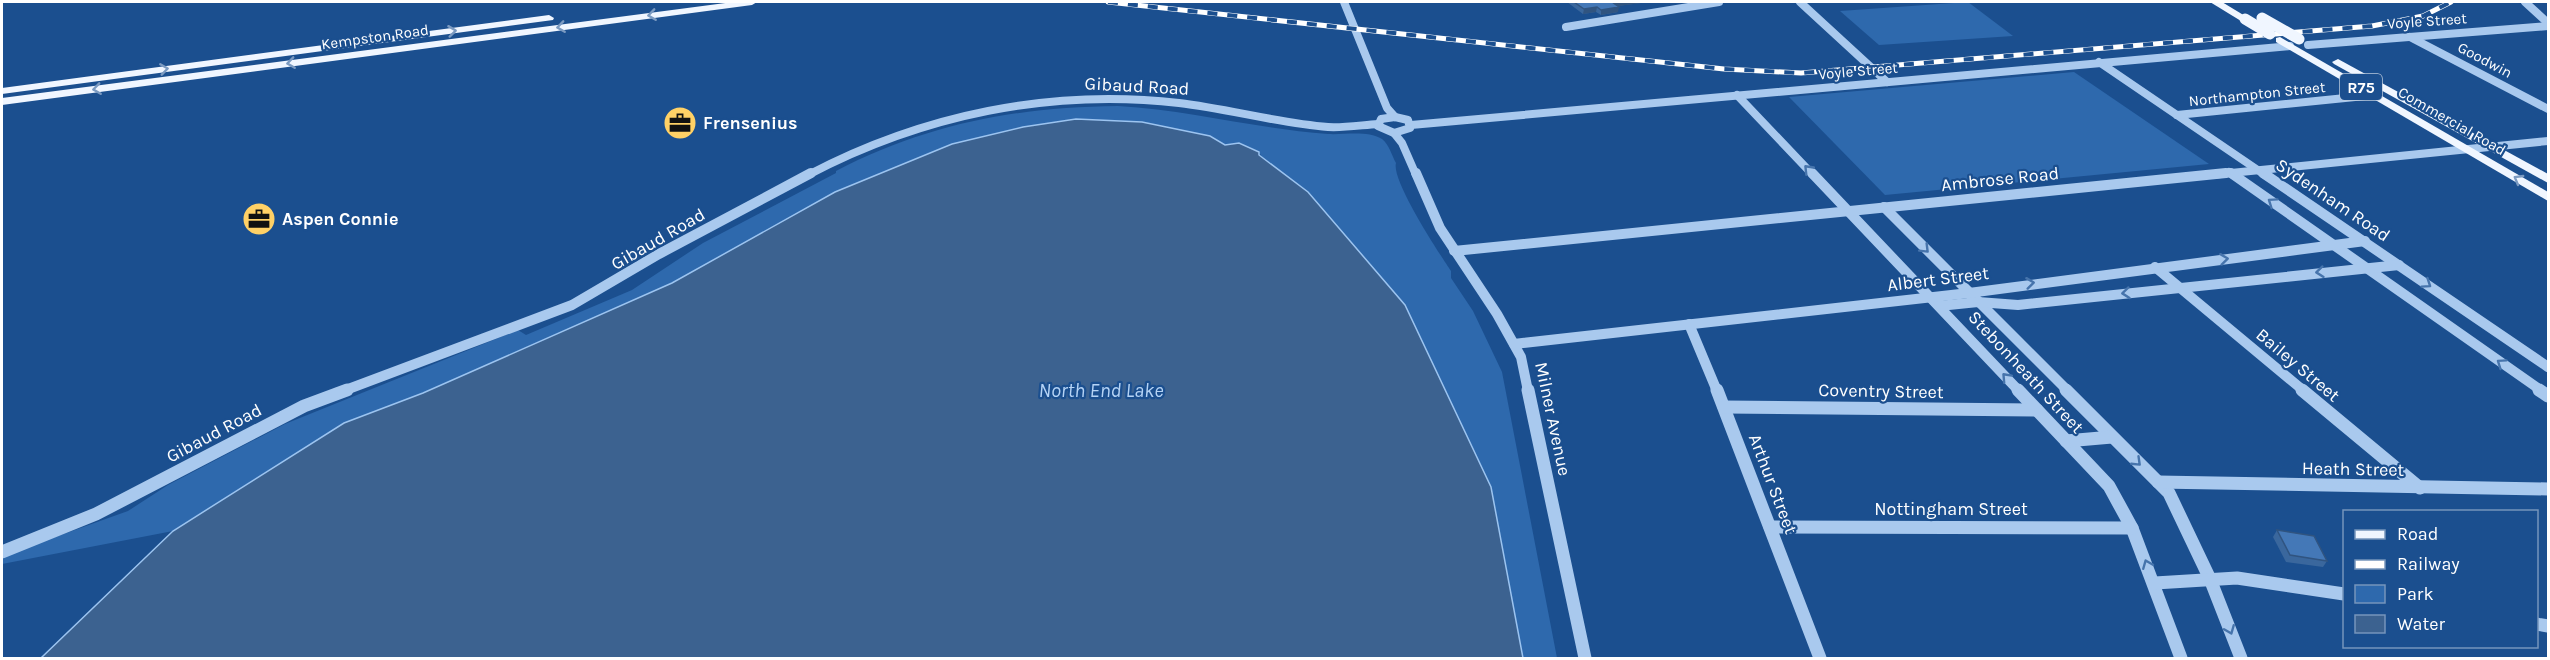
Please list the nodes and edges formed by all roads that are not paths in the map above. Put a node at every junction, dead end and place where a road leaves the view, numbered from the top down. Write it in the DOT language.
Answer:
graph roads {
  1 [pos="678,2"];
  2 [pos="752,2"];
  3 [pos="1344,2"];
  4 [pos="1719,2"];
  5 [pos="1800,2"];
  6 [pos="2215,2"];
  7 [pos="2234,2"];
  8 [pos="2525,2"];
  9 [pos="2548,24"];
  10 [pos="1566,27"];
  11 [pos="2409,36"];
  12 [pos="2294,43"];
  13 [pos="2099,62"];
  14 [pos="1887,82"];
  15 [pos="2,91"];
  16 [pos="1737,95"];
  17 [pos="2375,95"];
  18 [pos="2,102"];
  19 [pos="2548,109"];
  20 [pos="2177,115"];
  21 [pos="1385,119"];
  22 [pos="1404,130"];
  23 [pos="2548,141"];
  24 [pos="2490,147"];
  25 [pos="2469,150"];
  26 [pos="2257,168"];
  27 [pos="2229,172"];
  28 [pos="2548,179"];
  29 [pos="2548,197"];
  30 [pos="1884,207"];
  31 [pos="1848,212"];
  32 [pos="2365,241"];
  33 [pos="2333,246"];
  34 [pos="1454,251"];
  35 [pos="2399,265"];
  36 [pos="2155,267"];
  37 [pos="2364,268"];
  38 [pos="2178,287"];
  39 [pos="1969,293"];
  40 [pos="1935,301"];
  41 [pos="1978,302"];
  42 [pos="1689,324"];
  43 [pos="1514,344"];
  44 [pos="2548,367"];
  45 [pos="2548,396"];
  46 [pos="1724,407"];
  47 [pos="2037,410"];
  48 [pos="2112,437"];
  49 [pos="2066,441"];
  50 [pos="2158,482"];
  51 [pos="2420,488"];
  52 [pos="2548,489"];
  53 [pos="1770,526"];
  54 [pos="2132,528"];
  55 [pos="2,552"];
  56 [pos="2210,579"];
  57 [pos="2155,583"];
  58 [pos="2343,594"];
  59 [pos="1586,658"];
  60 [pos="1820,658"];
  61 [pos="2181,658"];
  62 [pos="2241,658"];
  15 -- 1 [label="main road, Kempston Road, one-way"];
  2 -- 18 [label="main road, Kempston Road, one-way"];
  3 -- 21 [label="street"];
  4 -- 10 [label="street"];
  5 -- 14 [label="street"];
  6 -- 12 [label="main road, Commercial Road / R75, bridge"];
  7 -- 12 [label="main road, Commercial Road / R75, bridge"];
  8 -- 9 [label="street"];
  9 -- 11 [label="street, Voyle Street"];
  11 -- 12 [label="street, Voyle Street"];
  11 -- 19 [label="street, Goodwin"];
  12 -- 13 [label="street, Voyle Street"];
  12 -- 17 [label="main road, Commercial Road / R75"];
  12 -- 24 [label="main road, Commercial Road / R75"];
  13 -- 14 [label="street, Voyle Street"];
  13 -- 20 [label="street, Sydenham Road"];
  14 -- 16 [label="street, Voyle Street"];
  16 -- 22 [label="street, Voyle Street"];
  31 -- 16 [label="street, Stebonheath Street, one-way"];
  17 -- 20 [label="street, Northampton Street"];
  17 -- 25 [label="main road, Commercial Road / R75"];
  20 -- 26 [label="street, Sydenham Road"];
  21 -- 22 [label="street"];
  21 -- 22 [label="street"];
  21 -- 55 [label="street, Gibaud Road"];
  22 -- 34 [label="street, Milner Avenue"];
  23 -- 24 [label="street, Ambrose Road"];
  24 -- 25 [label="street, Ambrose Road"];
  24 -- 28 [label="main road, Commercial Road / R75"];
  25 -- 26 [label="street, Ambrose Road"];
  29 -- 25 [label="main road, Commercial Road / R75, one-way"];
  26 -- 27 [label="street, Ambrose Road"];
  26 -- 32 [label="street, Sydenham Road"];
  27 -- 30 [label="street, Ambrose Road"];
  33 -- 27 [label="street, Sydenham Road, one-way"];
  30 -- 31 [label="street, Ambrose Road"];
  30 -- 39 [label="street, Stebonheath Street, one-way"];
  31 -- 34 [label="street, Ambrose Road"];
  31 -- 40 [label="street, Stebonheath Street"];
  32 -- 33 [label="street, Albert Street"];
  32 -- 35 [label="street, Sydenham Road"];
  36 -- 33 [label="street, Albert Street, one-way"];
  33 -- 37 [label="street, Sydenham Road"];
  34 -- 43 [label="street, Milner Avenue"];
  35 -- 37 [label="street, Albert Street"];
  35 -- 44 [label="street, Sydenham Road, one-way"];
  36 -- 38 [label="street, Bailey Street"];
  39 -- 36 [label="street, Albert Street, one-way"];
  37 -- 38 [label="street, Albert Street, one-way"];
  45 -- 37 [label="street, Sydenham Road, one-way"];
  38 -- 41 [label="street, Albert Street, one-way"];
  38 -- 51 [label="street, Bailey Street"];
  39 -- 40 [label="street, Albert Street"];
  39 -- 41 [label="street, Stebonheath Street"];
  40 -- 41 [label="street, Albert Street"];
  40 -- 42 [label="street, Albert Street"];
  47 -- 40 [label="street, Stebonheath Street, one-way"];
  41 -- 48 [label="street, Stebonheath Street"];
  42 -- 43 [label="street, Albert Street"];
  42 -- 46 [label="street, Arthur Street"];
  43 -- 59 [label="street, Milner Avenue"];
  46 -- 47 [label="street, Coventry Street"];
  46 -- 53 [label="street, Arthur Street"];
  47 -- 49 [label="street, Stebonheath Street"];
  48 -- 49 [label="street"];
  48 -- 50 [label="street, Stebonheath Street, one-way"];
  49 -- 54 [label="street, Stebonheath Street"];
  50 -- 51 [label="street, Heath Street"];
  50 -- 56 [label="street, Stebonheath Street"];
  51 -- 52 [label="street, Heath Street"];
  53 -- 54 [label="street, Nottingham Street"];
  53 -- 60 [label="street, Arthur Street"];
  57 -- 54 [label="street, Stebonheath Street, one-way"];
  56 -- 57 [label="street"];
  56 -- 58 [label="street"];
  56 -- 62 [label="street, Stebonheath Street, one-way"];
  57 -- 61 [label="street, Stebonheath Street"];
}
